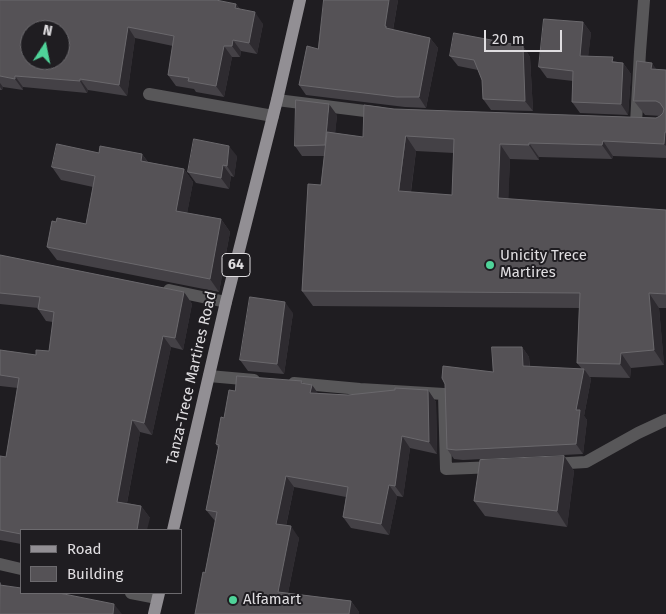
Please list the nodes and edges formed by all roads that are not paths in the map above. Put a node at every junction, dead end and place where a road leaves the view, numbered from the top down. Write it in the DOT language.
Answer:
graph roads {
  1 [pos="300,0"];
  2 [pos="644,0"];
  3 [pos="149,94"];
  4 [pos="277,100"];
  5 [pos="395,114"];
  6 [pos="273,116"];
  7 [pos="636,123"];
  8 [pos="160,288"];
  9 [pos="226,302"];
  10 [pos="209,376"];
  11 [pos="267,381"];
  12 [pos="286,382"];
  13 [pos="666,420"];
  14 [pos="539,465"];
  15 [pos="511,466"];
  16 [pos="173,529"];
  17 [pos="0,564"];
  18 [pos="20,568"];
  19 [pos="140,594"];
  20 [pos="158,596"];
  21 [pos="154,614"];
  1 -- 4 [label="main road, Tanza-Trece Martires Road / 64"];
  2 -- 7 [label="street"];
  3 -- 6 [label="street"];
  4 -- 5 [label="street"];
  4 -- 6 [label="main road, Tanza-Trece Martires Road / 64"];
  6 -- 9 [label="main road, Tanza-Trece Martires Road / 64"];
  8 -- 9 [label="street"];
  9 -- 10 [label="main road, Tanza-Trece Martires Road / 64"];
  10 -- 11 [label="street"];
  10 -- 16 [label="main road, Tanza-Trece Martires Road / 64"];
  12 -- 15 [label="street"];
  13 -- 14 [label="street"];
  17 -- 18 [label="street"];
  19 -- 20 [label="street"];
  20 -- 21 [label="main road"];
}
